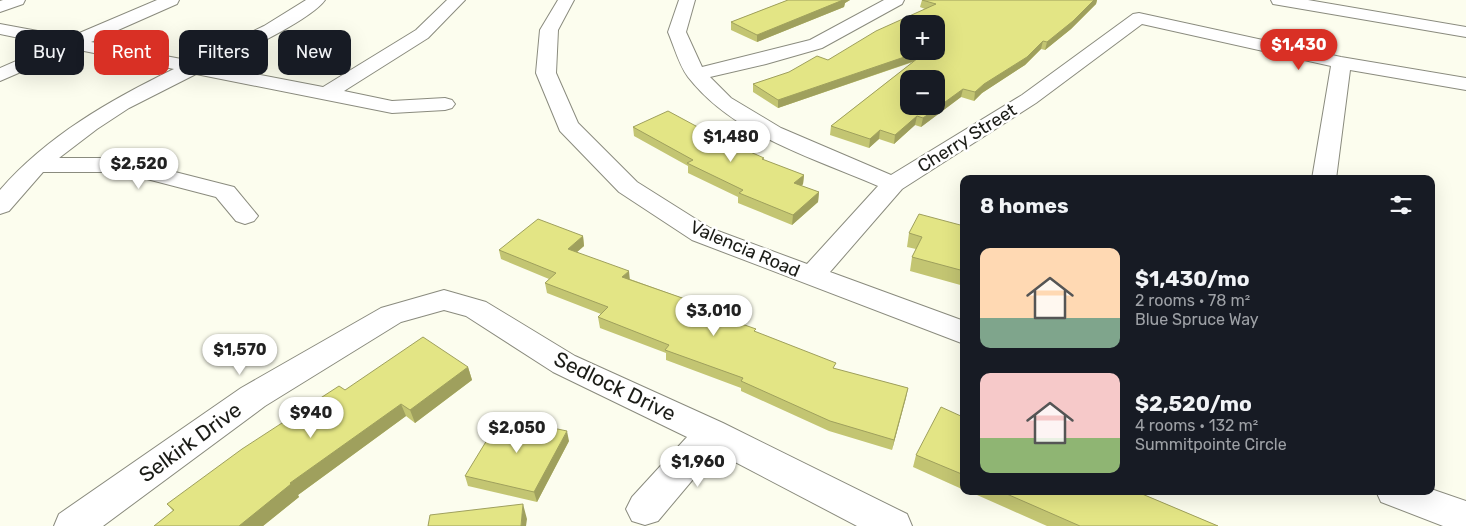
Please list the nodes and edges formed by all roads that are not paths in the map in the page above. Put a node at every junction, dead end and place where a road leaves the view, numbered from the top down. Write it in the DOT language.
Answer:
graph roads {
  1 [pos="17,0"];
  2 [pos="172,0"];
  3 [pos="317,0"];
  4 [pos="457,0"];
  5 [pos="566,0"];
  6 [pos="687,0"];
  7 [pos="896,0"];
  8 [pos="1279,0"];
  9 [pos="0,7"];
  10 [pos="0,29"];
  11 [pos="15,32"];
  12 [pos="268,32"];
  13 [pos="1466,32"];
  14 [pos="84,39"];
  15 [pos="84,45"];
  16 [pos="1341,63"];
  17 [pos="179,64"];
  18 [pos="15,69"];
  19 [pos="696,74"];
  20 [pos="0,75"];
  21 [pos="180,75"];
  22 [pos="235,75"];
  23 [pos="1466,84"];
  24 [pos="326,94"];
  25 [pos="445,104"];
  26 [pos="37,165"];
  27 [pos="1325,175"];
  28 [pos="893,184"];
  29 [pos="0,206"];
  30 [pos="245,216"];
  31 [pos="811,276"];
  32 [pos="444,300"];
  33 [pos="960,331"];
  34 [pos="711,433"];
  35 [pos="1405,495"];
  36 [pos="645,509"];
  37 [pos="1466,518"];
  38 [pos="73,526"];
  39 [pos="893,526"];
  1 -- 9 [label="street"];
  2 -- 14 [label="street"];
  3 -- 12 [label="street"];
  4 -- 24 [label="street"];
  5 -- 31 [label="street, Valencia Road"];
  6 -- 19 [label="street"];
  7 -- 19 [label="street"];
  8 -- 13 [label="street"];
  10 -- 11 [label="street"];
  15 -- 17 [label="street"];
  16 -- 23 [label="street"];
  16 -- 27 [label="street"];
  16 -- 28 [label="street, Cherry Street"];
  18 -- 20 [label="street"];
  19 -- 28 [label="street"];
  21 -- 26 [label="street"];
  22 -- 24 [label="street"];
  24 -- 25 [label="street"];
  26 -- 29 [label="street"];
  26 -- 30 [label="street"];
  28 -- 31 [label="street, Cherry Street"];
  31 -- 33 [label="street, Valencia Road"];
  32 -- 34 [label="street, Sedlock Drive"];
  32 -- 38 [label="street, Selkirk Drive"];
  34 -- 36 [label="street"];
  34 -- 39 [label="street, Sedlock Drive"];
  35 -- 37 [label="street"];
}
